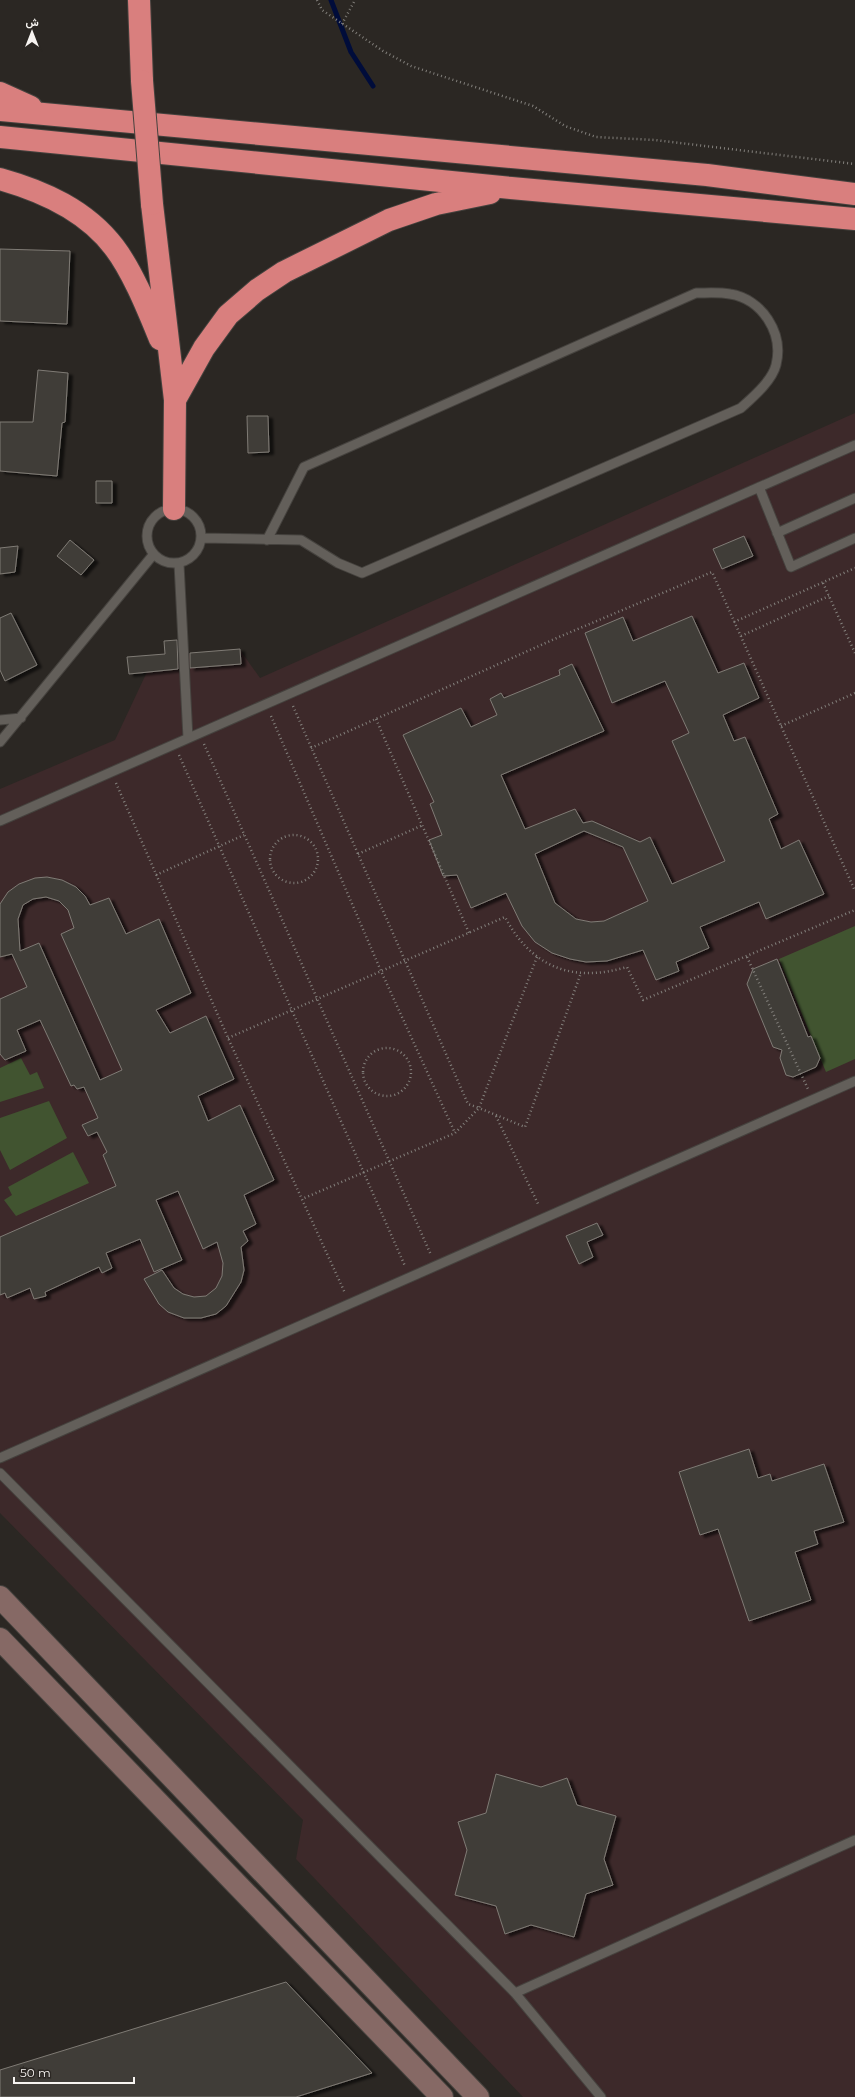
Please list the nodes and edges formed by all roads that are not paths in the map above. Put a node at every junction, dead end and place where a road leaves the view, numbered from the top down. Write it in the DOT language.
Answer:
graph roads {
  1 [pos="139,0"];
  2 [pos="0,93"];
  3 [pos="0,110"];
  4 [pos="47,114"];
  5 [pos="0,137"];
  6 [pos="0,179"];
  7 [pos="511,188"];
  8 [pos="855,194"];
  9 [pos="855,219"];
  10 [pos="169,360"];
  11 [pos="175,400"];
  12 [pos="855,445"];
  13 [pos="759,487"];
  14 [pos="855,498"];
  15 [pos="174,509"];
  16 [pos="777,533"];
  17 [pos="202,538"];
  18 [pos="855,538"];
  19 [pos="267,540"];
  20 [pos="153,554"];
  21 [pos="179,564"];
  22 [pos="20,718"];
  23 [pos="0,720"];
  24 [pos="188,738"];
  25 [pos="0,742"];
  26 [pos="0,821"];
  27 [pos="855,1081"];
  28 [pos="0,1458"];
  29 [pos="0,1473"];
  30 [pos="0,1597"];
  31 [pos="0,1639"];
  32 [pos="855,1840"];
  33 [pos="515,1993"];
  34 [pos="442,2097"];
  35 [pos="478,2097"];
  36 [pos="601,2097"];
  1 -- 10 [label="highway, bridge"];
  2 -- 4 [label="highway"];
  3 -- 4 [label="highway"];
  4 -- 8 [label="highway"];
  5 -- 7 [label="highway"];
  6 -- 10 [label="highway"];
  7 -- 9 [label="highway"];
  7 -- 11 [label="highway"];
  10 -- 11 [label="highway"];
  11 -- 15 [label="highway"];
  12 -- 13 [label="lane"];
  13 -- 16 [label="lane"];
  13 -- 24 [label="lane"];
  14 -- 16 [label="lane"];
  15 -- 17 [label="lane"];
  15 -- 20 [label="lane"];
  16 -- 18 [label="lane"];
  17 -- 19 [label="lane"];
  17 -- 21 [label="lane"];
  19 -- 19 [label="lane"];
  20 -- 21 [label="lane"];
  20 -- 22 [label="lane"];
  21 -- 24 [label="lane"];
  22 -- 23 [label="lane"];
  22 -- 25 [label="lane"];
  24 -- 26 [label="lane"];
  27 -- 28 [label="lane"];
  29 -- 33 [label="lane"];
  30 -- 35 [label="main road"];
  31 -- 34 [label="main road"];
  32 -- 33 [label="lane"];
  33 -- 36 [label="lane"];
}
